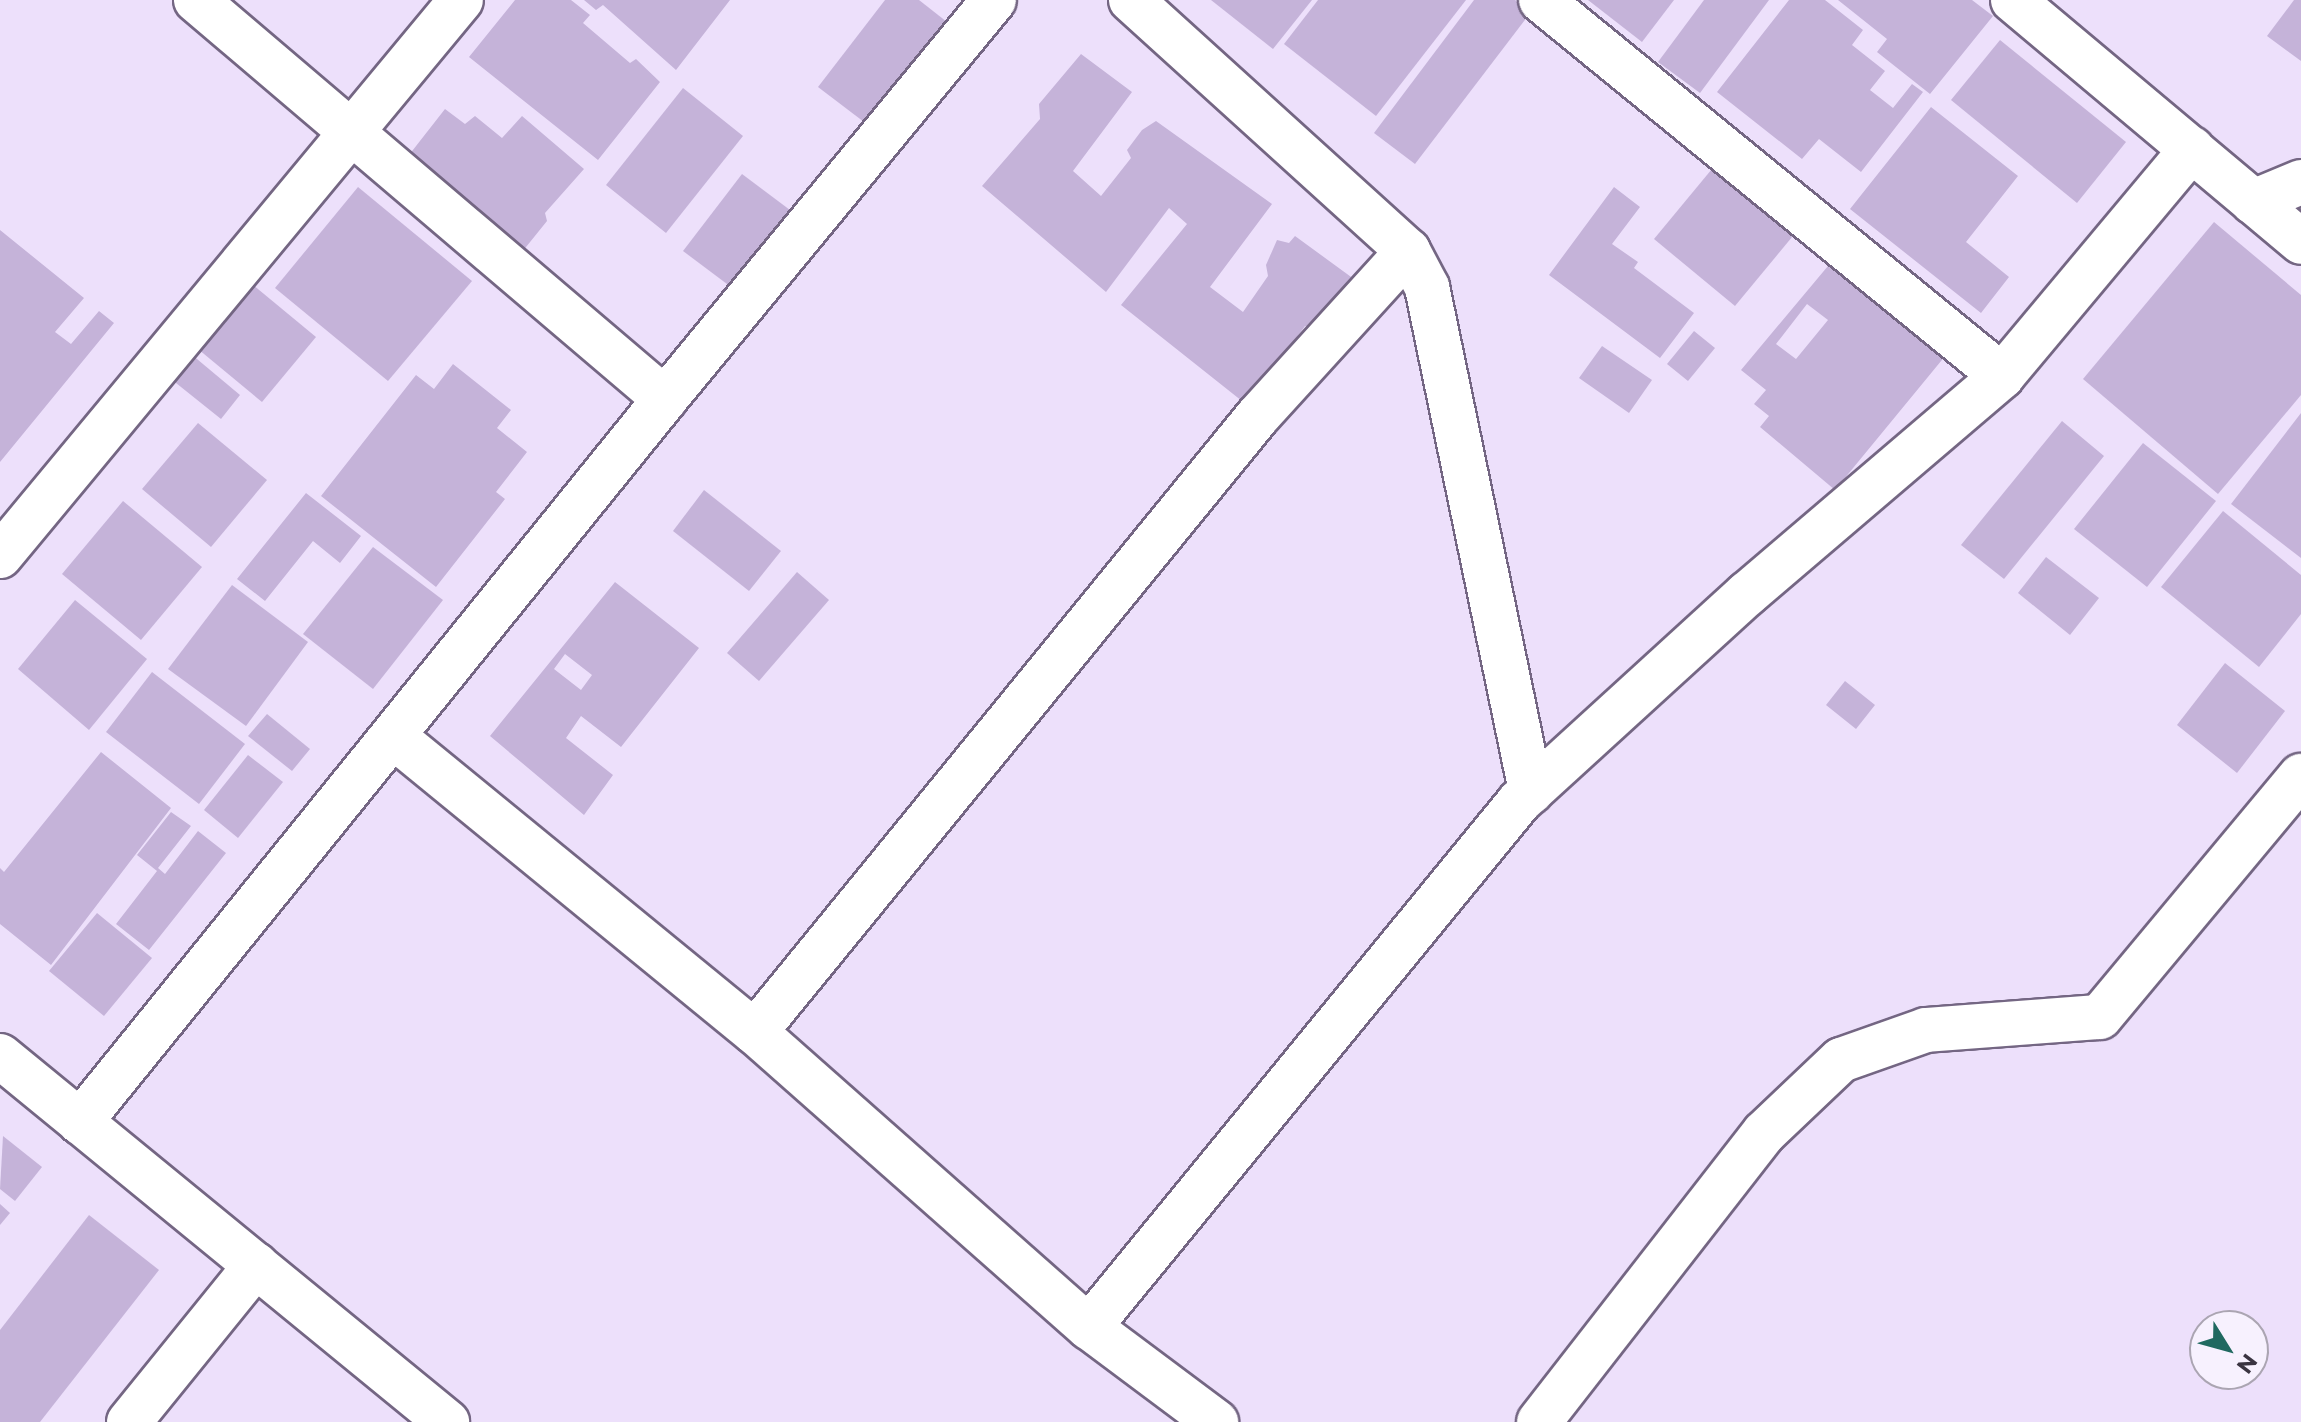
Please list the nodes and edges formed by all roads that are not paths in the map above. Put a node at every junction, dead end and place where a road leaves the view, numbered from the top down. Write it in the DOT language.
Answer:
graph roads {
  1 [pos="196,0"];
  2 [pos="461,0"];
  3 [pos="994,0"];
  4 [pos="1131,0"];
  5 [pos="1541,0"];
  6 [pos="2013,0"];
  7 [pos="350,131"];
  8 [pos="2192,149"];
  9 [pos="2301,182"];
  10 [pos="2253,202"];
  11 [pos="2301,242"];
  12 [pos="1408,251"];
  13 [pos="2002,376"];
  14 [pos="665,399"];
  15 [pos="0,556"];
  16 [pos="394,737"];
  17 [pos="2301,776"];
  18 [pos="1531,791"];
  19 [pos="755,1032"];
  20 [pos="0,1056"];
  21 [pos="80,1122"];
  22 [pos="256,1265"];
  23 [pos="1089,1327"];
  24 [pos="129,1422"];
  25 [pos="447,1422"];
  26 [pos="1216,1422"];
  27 [pos="1539,1422"];
  1 -- 7 [label="street"];
  2 -- 7 [label="street"];
  3 -- 14 [label="street"];
  4 -- 12 [label="street"];
  5 -- 13 [label="street"];
  6 -- 8 [label="street"];
  7 -- 14 [label="street"];
  7 -- 15 [label="street"];
  8 -- 10 [label="street"];
  8 -- 13 [label="street"];
  9 -- 10 [label="street"];
  10 -- 11 [label="street"];
  12 -- 18 [label="street"];
  12 -- 19 [label="street"];
  13 -- 18 [label="street"];
  14 -- 16 [label="street"];
  16 -- 19 [label="street"];
  16 -- 21 [label="street"];
  17 -- 27 [label="street"];
  18 -- 23 [label="street"];
  19 -- 23 [label="street"];
  20 -- 21 [label="street"];
  21 -- 22 [label="street"];
  22 -- 24 [label="street"];
  22 -- 25 [label="street"];
  23 -- 26 [label="street"];
}
